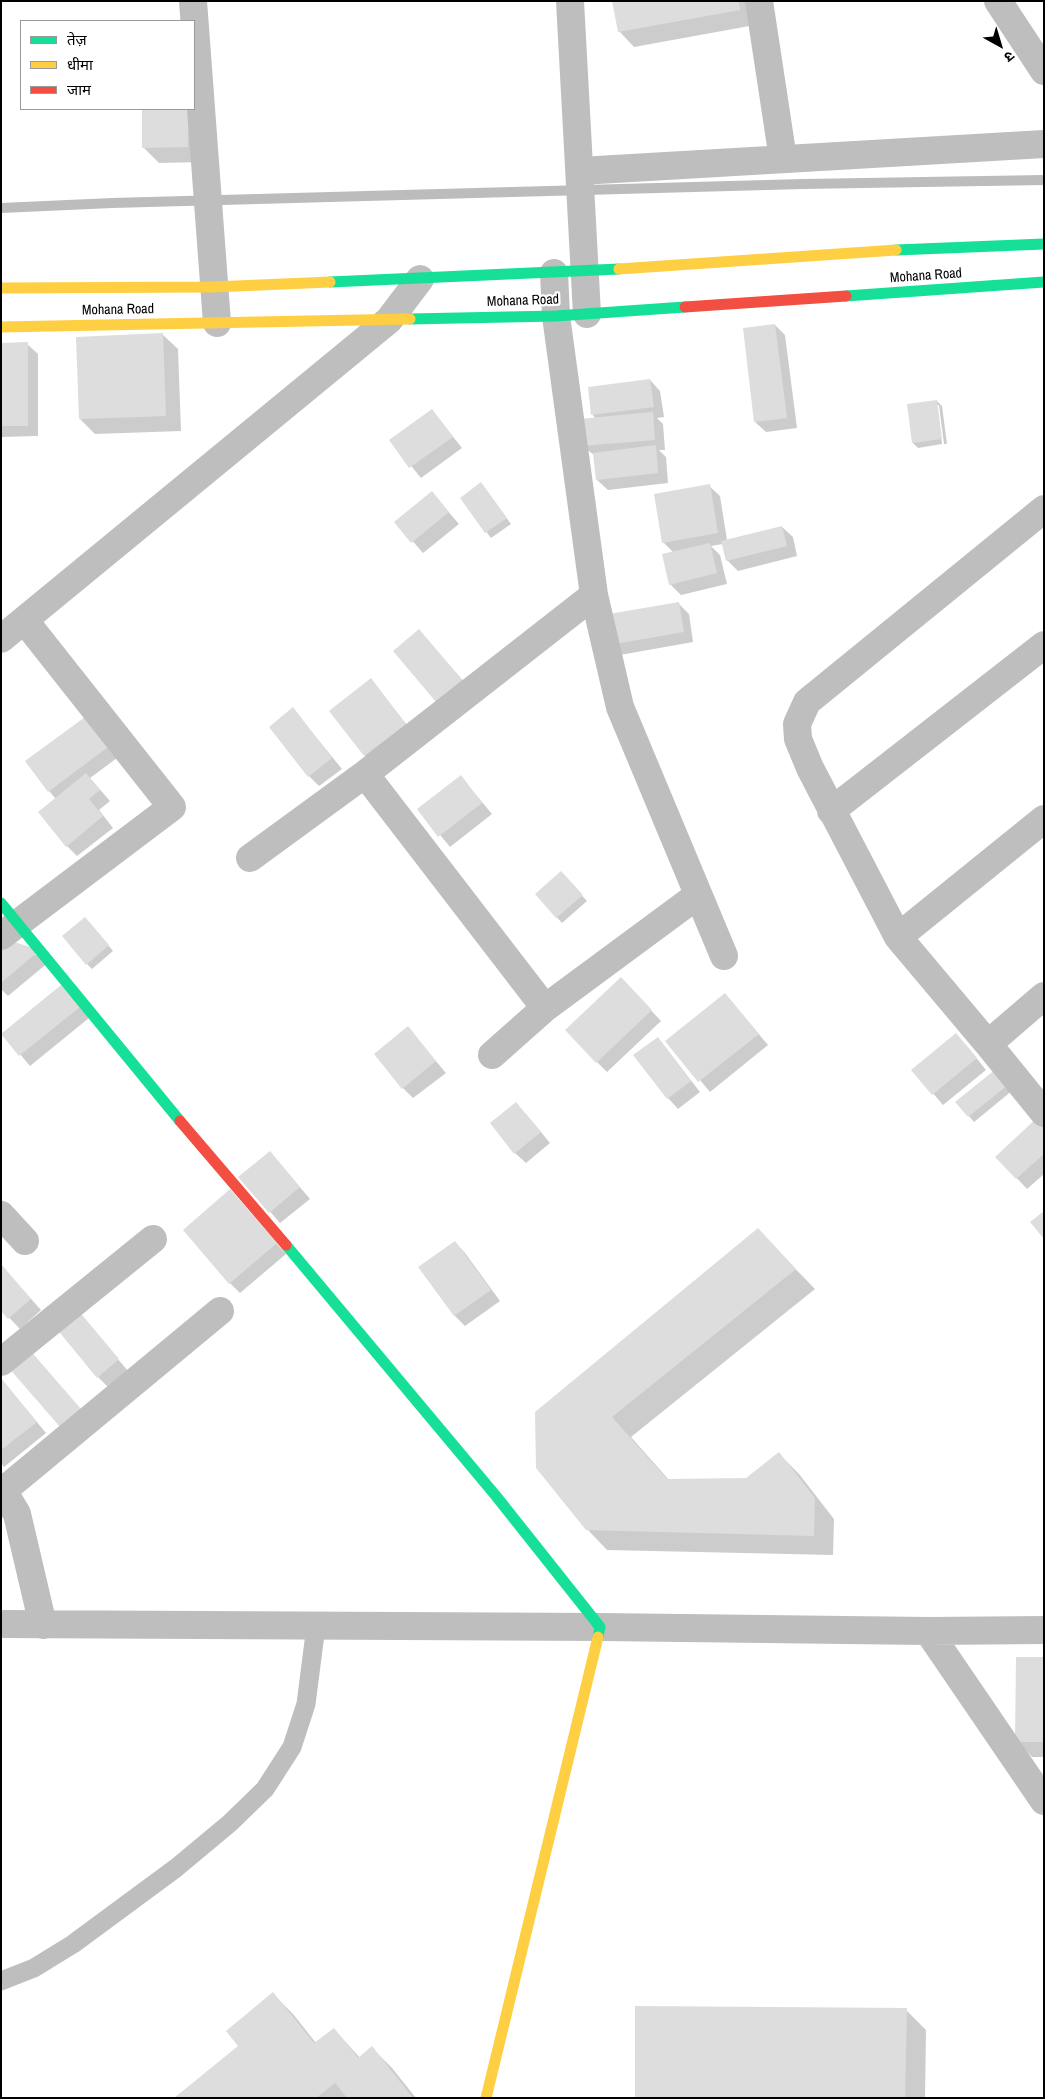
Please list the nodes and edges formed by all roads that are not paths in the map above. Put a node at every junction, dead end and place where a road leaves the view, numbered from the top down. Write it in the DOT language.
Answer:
graph roads {
  1 [pos="193,1"];
  2 [pos="570,1"];
  3 [pos="759,1"];
  4 [pos="998,1"];
  5 [pos="194,20"];
  6 [pos="195,29"];
  7 [pos="1044,71"];
  8 [pos="1044,144"];
  9 [pos="783,159"];
  10 [pos="580,178"];
  11 [pos="1044,244"];
  12 [pos="585,271"];
  13 [pos="554,273"];
  14 [pos="420,279"];
  15 [pos="1044,282"];
  16 [pos="213,287"];
  17 [pos="1,288"];
  18 [pos="587,314"];
  19 [pos="556,316"];
  20 [pos="389,320"];
  21 [pos="216,323"];
  22 [pos="1,327"];
  23 [pos="1044,509"];
  24 [pos="594,595"];
  25 [pos="25,621"];
  26 [pos="1,639"];
  27 [pos="1044,646"];
  28 [pos="365,774"];
  29 [pos="831,811"];
  30 [pos="1044,819"];
  31 [pos="250,858"];
  32 [pos="698,895"];
  33 [pos="7,920"];
  34 [pos="898,937"];
  35 [pos="724,956"];
  36 [pos="1044,996"];
  37 [pos="545,1008"];
  38 [pos="988,1044"];
  39 [pos="492,1055"];
  40 [pos="1044,1113"];
  41 [pos="1,1215"];
  42 [pos="153,1240"];
  43 [pos="25,1241"];
  44 [pos="220,1310"];
  45 [pos="1,1362"];
  46 [pos="3,1488"];
  47 [pos="1,1624"];
  48 [pos="43,1625"];
  49 [pos="316,1626"];
  50 [pos="600,1627"];
  51 [pos="1044,1630"];
  52 [pos="928,1631"];
  53 [pos="1044,1801"];
  54 [pos="1,1981"];
  55 [pos="486,2098"];
  1 -- 5 [label="street"];
  2 -- 10 [label="street"];
  3 -- 9 [label="street"];
  4 -- 7 [label="street"];
  6 -- 16 [label="street"];
  8 -- 9 [label="street"];
  9 -- 10 [label="street"];
  10 -- 12 [label="street"];
  11 -- 12 [label="street, Mohana Road"];
  12 -- 13 [label="street, Mohana Road"];
  12 -- 18 [label="street"];
  13 -- 14 [label="street, Mohana Road"];
  13 -- 19 [label="street"];
  14 -- 16 [label="street, Mohana Road"];
  14 -- 20 [label="street"];
  15 -- 18 [label="street, Mohana Road"];
  16 -- 17 [label="street, Mohana Road"];
  16 -- 21 [label="street"];
  18 -- 19 [label="street, Mohana Road"];
  19 -- 20 [label="street, Mohana Road"];
  19 -- 24 [label="street"];
  20 -- 21 [label="street, Mohana Road"];
  20 -- 25 [label="street"];
  21 -- 22 [label="street, Mohana Road"];
  23 -- 29 [label="street"];
  24 -- 28 [label="street"];
  24 -- 32 [label="street"];
  25 -- 26 [label="street"];
  25 -- 33 [label="street"];
  27 -- 29 [label="street"];
  28 -- 31 [label="street"];
  28 -- 37 [label="street"];
  29 -- 34 [label="street"];
  30 -- 34 [label="street"];
  32 -- 35 [label="street"];
  32 -- 37 [label="street"];
  33 -- 50 [label="street"];
  34 -- 38 [label="street"];
  36 -- 38 [label="street"];
  37 -- 39 [label="street"];
  38 -- 40 [label="street"];
  41 -- 43 [label="street"];
  42 -- 45 [label="street"];
  44 -- 46 [label="street"];
  46 -- 48 [label="street"];
  47 -- 48 [label="street"];
  48 -- 49 [label="street"];
  49 -- 50 [label="street"];
  49 -- 54 [label="lane"];
  50 -- 52 [label="street"];
  50 -- 55 [label="street"];
  51 -- 52 [label="street"];
  52 -- 53 [label="street"];
}
